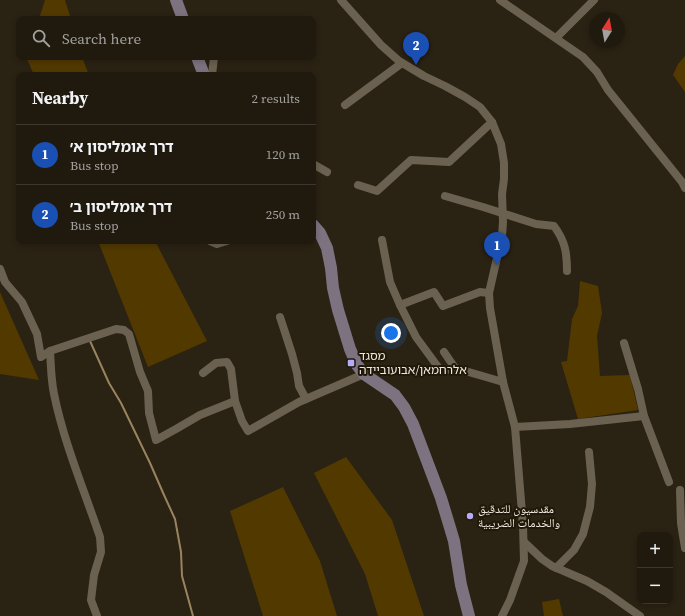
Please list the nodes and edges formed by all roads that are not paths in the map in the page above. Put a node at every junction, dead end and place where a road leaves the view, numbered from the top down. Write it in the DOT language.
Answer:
graph roads {
  1 [pos="176,0"];
  2 [pos="341,0"];
  3 [pos="500,0"];
  4 [pos="594,0"];
  5 [pos="182,16"];
  6 [pos="556,38"];
  7 [pos="198,60"];
  8 [pos="214,60"];
  9 [pos="402,63"];
  10 [pos="203,72"];
  11 [pos="212,72"];
  12 [pos="344,105"];
  13 [pos="492,122"];
  14 [pos="316,166"];
  15 [pos="327,172"];
  16 [pos="358,185"];
  17 [pos="685,188"];
  18 [pos="445,196"];
  19 [pos="502,213"];
  20 [pos="316,228"];
  21 [pos="382,240"];
  22 [pos="0,269"];
  23 [pos="567,271"];
  24 [pos="489,293"];
  25 [pos="400,305"];
  26 [pos="280,317"];
  27 [pos="624,343"];
  28 [pos="50,351"];
  29 [pos="444,352"];
  30 [pos="455,368"];
  31 [pos="203,373"];
  32 [pos="364,374"];
  33 [pos="503,382"];
  34 [pos="306,399"];
  35 [pos="235,401"];
  36 [pos="644,416"];
  37 [pos="515,427"];
  38 [pos="589,452"];
  39 [pos="669,482"];
  40 [pos="680,490"];
  41 [pos="524,542"];
  42 [pos="685,548"];
  43 [pos="556,568"];
  44 [pos="97,616"];
  45 [pos="469,616"];
  46 [pos="502,616"];
  47 [pos="640,616"];
  1 -- 5 [label="street"];
  2 -- 9 [label="street"];
  3 -- 6 [label="street"];
  4 -- 6 [label="street"];
  6 -- 17 [label="street"];
  7 -- 10 [label="street"];
  8 -- 11 [label="street"];
  9 -- 12 [label="street"];
  9 -- 13 [label="street"];
  13 -- 16 [label="street"];
  13 -- 19 [label="street"];
  14 -- 15 [label="street"];
  18 -- 19 [label="street"];
  19 -- 23 [label="street"];
  19 -- 24 [label="street"];
  20 -- 32 [label="street"];
  21 -- 25 [label="street"];
  22 -- 28 [label="street"];
  24 -- 25 [label="street"];
  24 -- 33 [label="street"];
  25 -- 30 [label="street"];
  26 -- 34 [label="street"];
  27 -- 36 [label="street"];
  28 -- 35 [label="street"];
  28 -- 44 [label="street"];
  29 -- 30 [label="street"];
  30 -- 33 [label="street"];
  31 -- 35 [label="street"];
  32 -- 34 [label="street"];
  32 -- 45 [label="street"];
  33 -- 37 [label="street"];
  34 -- 35 [label="street"];
  36 -- 37 [label="street"];
  36 -- 39 [label="street"];
  37 -- 41 [label="street"];
  38 -- 43 [label="street"];
  40 -- 42 [label="street"];
  41 -- 43 [label="street"];
  41 -- 46 [label="street"];
  43 -- 47 [label="street"];
}
